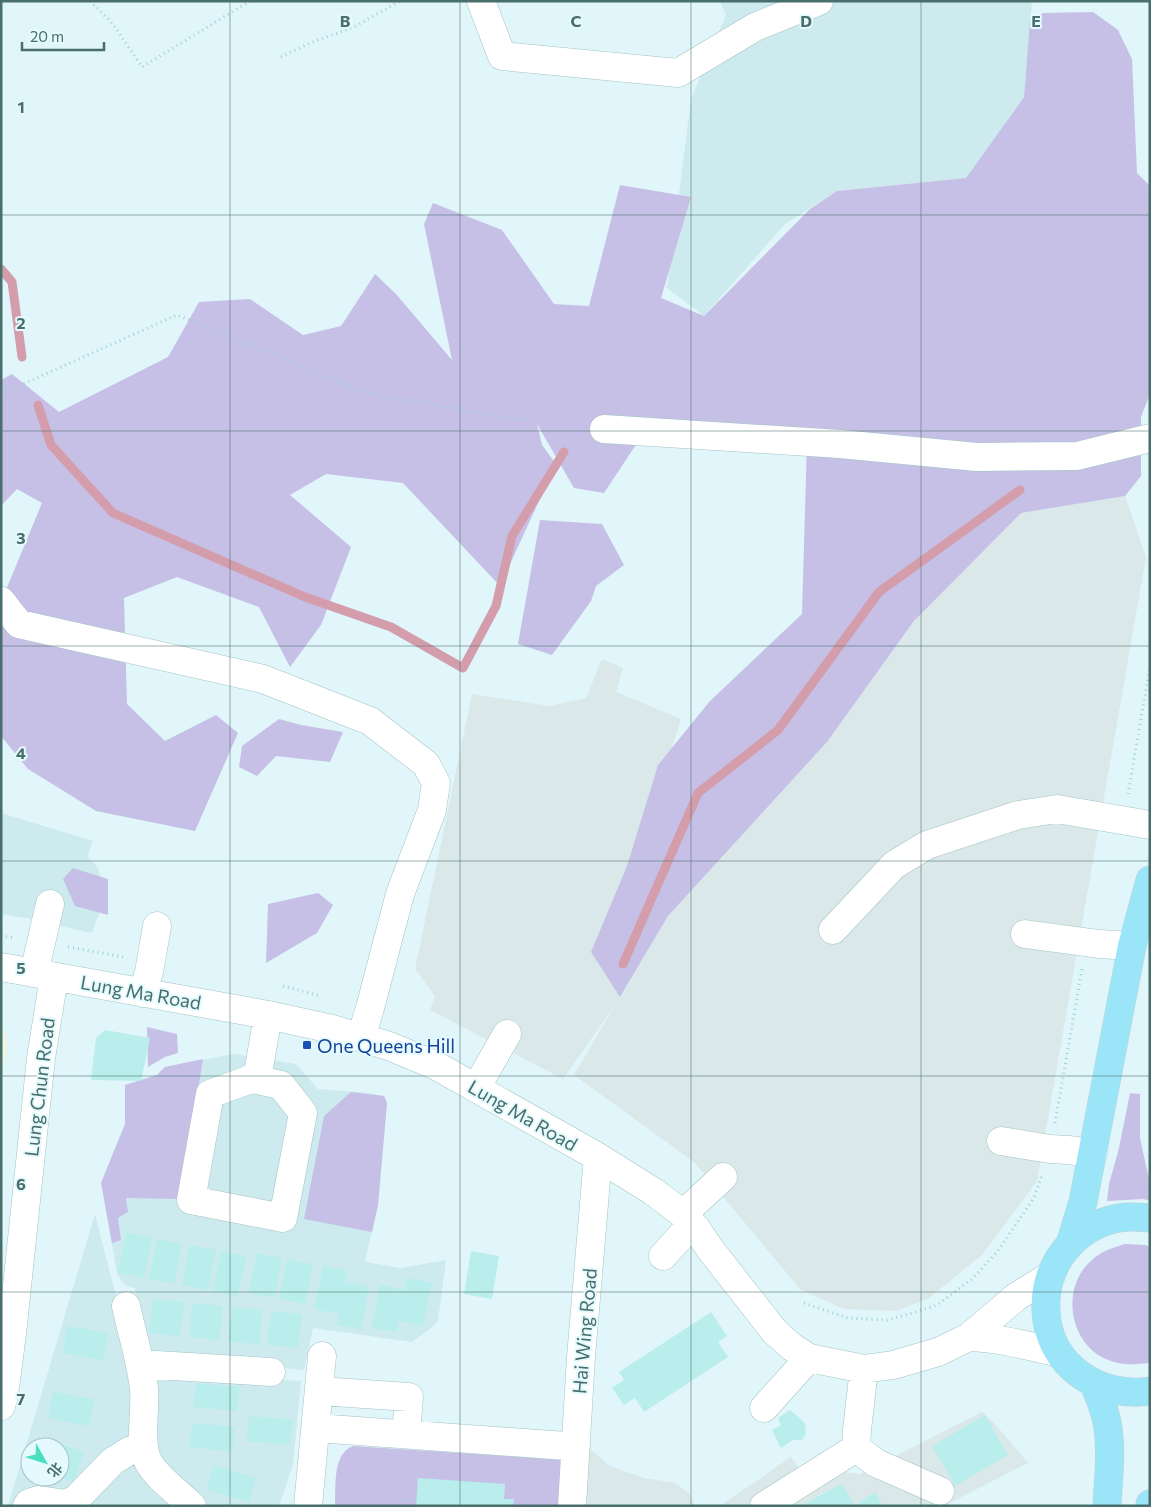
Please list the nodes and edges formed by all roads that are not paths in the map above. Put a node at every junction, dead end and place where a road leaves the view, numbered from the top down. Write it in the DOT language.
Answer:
graph roads {
  1 [pos="481,1"];
  2 [pos="819,1"];
  3 [pos="604,429"];
  4 [pos="1150,438"];
  5 [pos="1,602"];
  6 [pos="1150,825"];
  7 [pos="1150,880"];
  8 [pos="50,904"];
  9 [pos="157,926"];
  10 [pos="832,930"];
  11 [pos="1025,934"];
  12 [pos="1132,946"];
  13 [pos="1,967"];
  14 [pos="44,975"];
  15 [pos="143,992"];
  16 [pos="268,1015"];
  17 [pos="507,1034"];
  18 [pos="360,1036"];
  19 [pos="257,1080"];
  20 [pos="476,1088"];
  21 [pos="1001,1141"];
  22 [pos="1093,1153"];
  23 [pos="598,1157"];
  24 [pos="723,1177"];
  25 [pos="1150,1218"];
  26 [pos="688,1219"];
  27 [pos="1070,1244"];
  28 [pos="663,1256"];
  29 [pos="1051,1275"];
  30 [pos="126,1306"];
  31 [pos="969,1337"];
  32 [pos="1059,1353"];
  33 [pos="322,1356"];
  34 [pos="809,1358"];
  35 [pos="140,1364"];
  36 [pos="864,1369"];
  37 [pos="271,1372"];
  38 [pos="1094,1384"];
  39 [pos="319,1391"];
  40 [pos="1150,1391"];
  41 [pos="1,1406"];
  42 [pos="764,1408"];
  43 [pos="316,1428"];
  44 [pos="406,1434"];
  45 [pos="576,1445"];
  46 [pos="144,1446"];
  47 [pos="856,1448"];
  48 [pos="940,1491"];
  49 [pos="27,1506"];
  50 [pos="192,1506"];
  51 [pos="308,1506"];
  52 [pos="572,1506"];
  53 [pos="764,1506"];
  54 [pos="1107,1506"];
  1 -- 2 [label="street"];
  3 -- 4 [label="street"];
  5 -- 18 [label="street"];
  6 -- 10 [label="street"];
  7 -- 12 [label="main road"];
  8 -- 14 [label="street, Lung Chun Road"];
  9 -- 15 [label="street"];
  11 -- 12 [label="street"];
  12 -- 22 [label="main road"];
  13 -- 14 [label="street, Lung Ma Road"];
  14 -- 15 [label="street, Lung Ma Road"];
  14 -- 41 [label="street, Lung Chun Road"];
  15 -- 16 [label="street, Lung Ma Road"];
  16 -- 18 [label="street, Lung Ma Road"];
  16 -- 19 [label="street"];
  17 -- 20 [label="street"];
  18 -- 20 [label="street, Lung Ma Road"];
  19 -- 19 [label="street"];
  20 -- 23 [label="street, Lung Ma Road"];
  21 -- 22 [label="street"];
  22 -- 27 [label="main road"];
  23 -- 26 [label="street, Lung Ma Road"];
  23 -- 45 [label="street, Hai Wing Road"];
  24 -- 26 [label="street"];
  25 -- 27 [label="main road"];
  26 -- 28 [label="street"];
  26 -- 34 [label="street, Lung Ma Road"];
  27 -- 29 [label="main road"];
  29 -- 31 [label="street, Lung Ma Road"];
  29 -- 32 [label="main road"];
  30 -- 35 [label="street"];
  31 -- 32 [label="street"];
  31 -- 36 [label="street, Lung Ma Road"];
  32 -- 38 [label="main road"];
  33 -- 39 [label="street"];
  34 -- 36 [label="street, Lung Ma Road"];
  34 -- 42 [label="street"];
  35 -- 37 [label="street"];
  35 -- 46 [label="street"];
  36 -- 47 [label="street"];
  38 -- 40 [label="main road"];
  38 -- 54 [label="main road"];
  39 -- 43 [label="street"];
  39 -- 44 [label="street"];
  43 -- 44 [label="street"];
  43 -- 51 [label="street"];
  44 -- 45 [label="street"];
  45 -- 52 [label="street, Hai Wing Road"];
  46 -- 49 [label="street"];
  46 -- 50 [label="street"];
  47 -- 48 [label="street"];
  47 -- 53 [label="street"];
}
